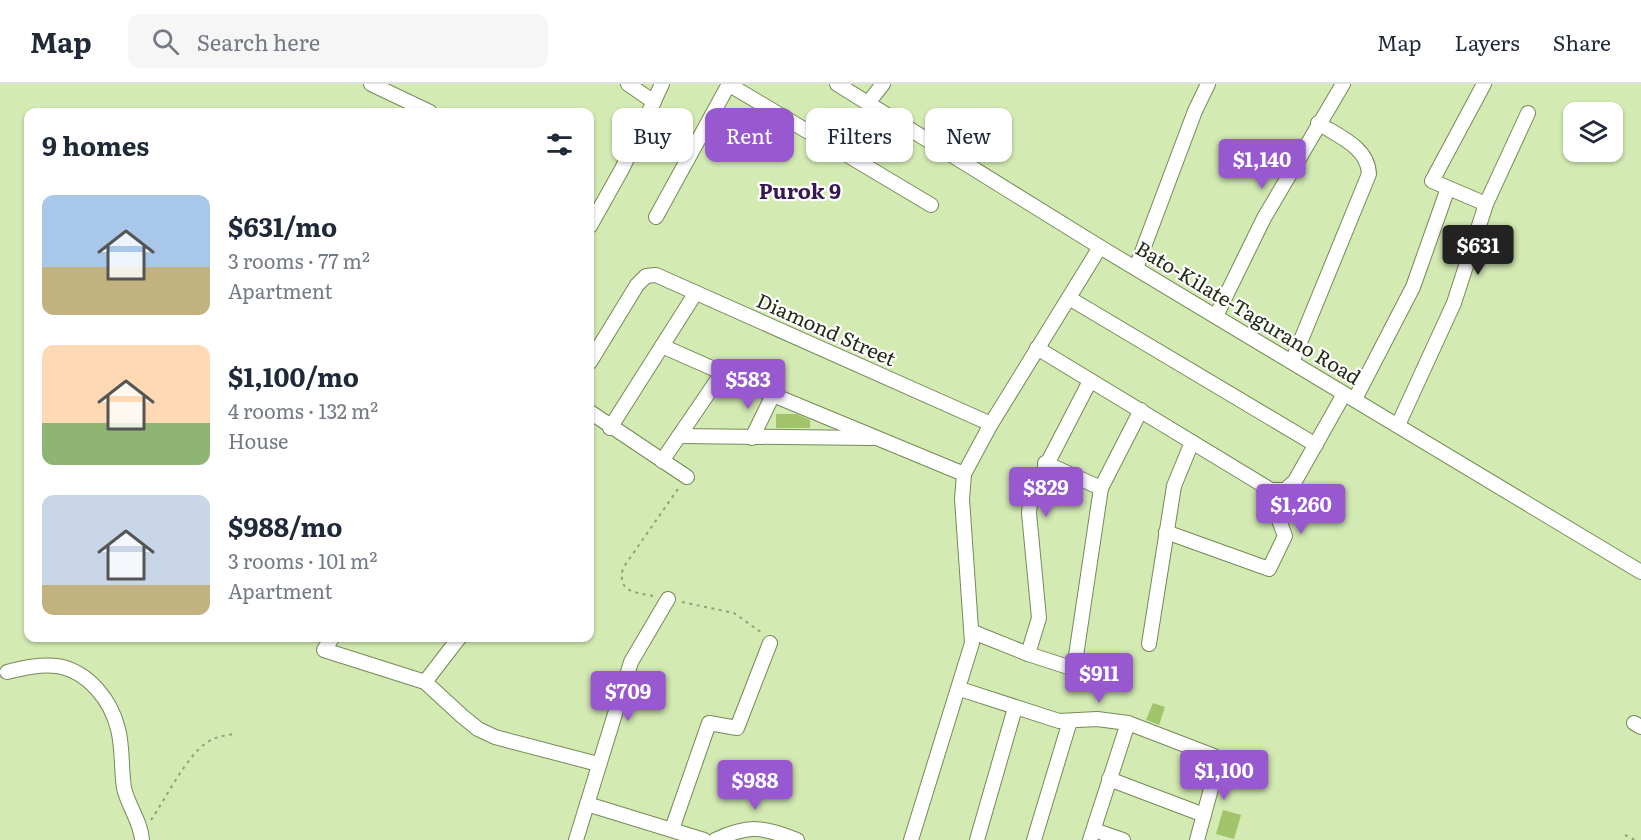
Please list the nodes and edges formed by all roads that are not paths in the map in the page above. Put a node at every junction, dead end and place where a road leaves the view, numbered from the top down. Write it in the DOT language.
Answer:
graph roads {
  1 [pos="628,84"];
  2 [pos="662,84"];
  3 [pos="729,84"];
  4 [pos="837,84"];
  5 [pos="883,84"];
  6 [pos="1208,84"];
  7 [pos="1343,84"];
  8 [pos="1484,84"];
  9 [pos="377,85"];
  10 [pos="654,102"];
  11 [pos="867,103"];
  12 [pos="422,108"];
  13 [pos="1528,113"];
  14 [pos="1318,123"];
  15 [pos="1448,188"];
  16 [pos="1486,204"];
  17 [pos="931,205"];
  18 [pos="656,217"];
  19 [pos="594,218"];
  20 [pos="1100,247"];
  21 [pos="1136,268"];
  22 [pos="695,294"];
  23 [pos="1069,298"];
  24 [pos="1216,316"];
  25 [pos="662,346"];
  26 [pos="1037,348"];
  27 [pos="594,355"];
  28 [pos="1292,362"];
  29 [pos="722,373"];
  30 [pos="1090,381"];
  31 [pos="772,395"];
  32 [pos="1350,396"];
  33 [pos="1141,410"];
  34 [pos="594,415"];
  35 [pos="991,424"];
  36 [pos="1398,425"];
  37 [pos="610,428"];
  38 [pos="679,436"];
  39 [pos="752,438"];
  40 [pos="880,438"];
  41 [pos="1192,441"];
  42 [pos="1316,445"];
  43 [pos="662,461"];
  44 [pos="1045,463"];
  45 [pos="964,474"];
  46 [pos="687,477"];
  47 [pos="1101,488"];
  48 [pos="1279,491"];
  49 [pos="1166,531"];
  50 [pos="1641,572"];
  51 [pos="668,598"];
  52 [pos="973,632"];
  53 [pos="329,642"];
  54 [pos="456,642"];
  55 [pos="770,643"];
  56 [pos="1149,644"];
  57 [pos="1028,654"];
  58 [pos="1074,669"];
  59 [pos="7,672"];
  60 [pos="1096,676"];
  61 [pos="425,682"];
  62 [pos="960,689"];
  63 [pos="1015,708"];
  64 [pos="1070,721"];
  65 [pos="1128,723"];
  66 [pos="598,764"];
  67 [pos="1109,779"];
  68 [pos="587,804"];
  69 [pos="1204,815"];
  70 [pos="672,829"];
  71 [pos="765,834"];
  72 [pos="1092,835"];
  73 [pos="142,837"];
  74 [pos="576,840"];
  75 [pos="705,840"];
  76 [pos="715,840"];
  77 [pos="797,840"];
  78 [pos="911,840"];
  79 [pos="977,840"];
  80 [pos="1034,840"];
  81 [pos="1123,840"];
  82 [pos="1197,840"];
  1 -- 10 [label="street"];
  2 -- 10 [label="street"];
  3 -- 17 [label="street"];
  3 -- 18 [label="street"];
  4 -- 11 [label="street, Bato-Kilate-Tagurano Road"];
  5 -- 11 [label="street"];
  6 -- 21 [label="street"];
  7 -- 14 [label="street"];
  8 -- 15 [label="street"];
  9 -- 12 [label="street"];
  10 -- 19 [label="street"];
  11 -- 20 [label="street, Bato-Kilate-Tagurano Road"];
  13 -- 16 [label="street"];
  14 -- 24 [label="street"];
  14 -- 28 [label="street"];
  15 -- 16 [label="street"];
  15 -- 32 [label="street"];
  16 -- 36 [label="street"];
  20 -- 21 [label="street, Bato-Kilate-Tagurano Road"];
  20 -- 23 [label="street"];
  21 -- 24 [label="street, Bato-Kilate-Tagurano Road"];
  22 -- 25 [label="street"];
  22 -- 27 [label="street, Diamond Street"];
  22 -- 35 [label="street, Diamond Street"];
  23 -- 26 [label="street"];
  23 -- 42 [label="street"];
  24 -- 28 [label="street, Bato-Kilate-Tagurano Road"];
  25 -- 29 [label="street"];
  25 -- 37 [label="street"];
  26 -- 30 [label="street"];
  26 -- 35 [label="street"];
  28 -- 32 [label="street, Bato-Kilate-Tagurano Road"];
  29 -- 31 [label="street"];
  29 -- 38 [label="street"];
  30 -- 33 [label="street"];
  30 -- 44 [label="street"];
  31 -- 39 [label="street"];
  31 -- 40 [label="street"];
  32 -- 36 [label="street, Bato-Kilate-Tagurano Road"];
  32 -- 42 [label="street"];
  33 -- 41 [label="street"];
  33 -- 47 [label="street"];
  34 -- 37 [label="street"];
  35 -- 45 [label="street"];
  36 -- 50 [label="street, Bato-Kilate-Tagurano Road"];
  37 -- 43 [label="street"];
  38 -- 39 [label="street"];
  38 -- 43 [label="street"];
  39 -- 40 [label="street"];
  40 -- 45 [label="street"];
  41 -- 48 [label="street"];
  41 -- 49 [label="street"];
  42 -- 48 [label="street"];
  43 -- 46 [label="street"];
  44 -- 47 [label="street"];
  44 -- 57 [label="street"];
  45 -- 52 [label="street"];
  47 -- 58 [label="street"];
  48 -- 49 [label="street"];
  49 -- 56 [label="street"];
  51 -- 66 [label="street"];
  52 -- 57 [label="street"];
  52 -- 62 [label="street"];
  53 -- 61 [label="street"];
  54 -- 61 [label="street"];
  55 -- 70 [label="street"];
  57 -- 58 [label="street"];
  58 -- 60 [label="street"];
  59 -- 73 [label="street"];
  61 -- 66 [label="street"];
  62 -- 63 [label="street"];
  62 -- 78 [label="street"];
  63 -- 64 [label="street"];
  63 -- 79 [label="street"];
  64 -- 65 [label="street"];
  64 -- 80 [label="street"];
  65 -- 67 [label="street"];
  65 -- 69 [label="street"];
  66 -- 68 [label="street"];
  67 -- 69 [label="street"];
  67 -- 72 [label="street"];
  68 -- 70 [label="street"];
  68 -- 74 [label="street"];
  69 -- 82 [label="street"];
  70 -- 75 [label="street"];
  71 -- 76 [label="street"];
  71 -- 77 [label="street"];
  72 -- 81 [label="street"];
}
